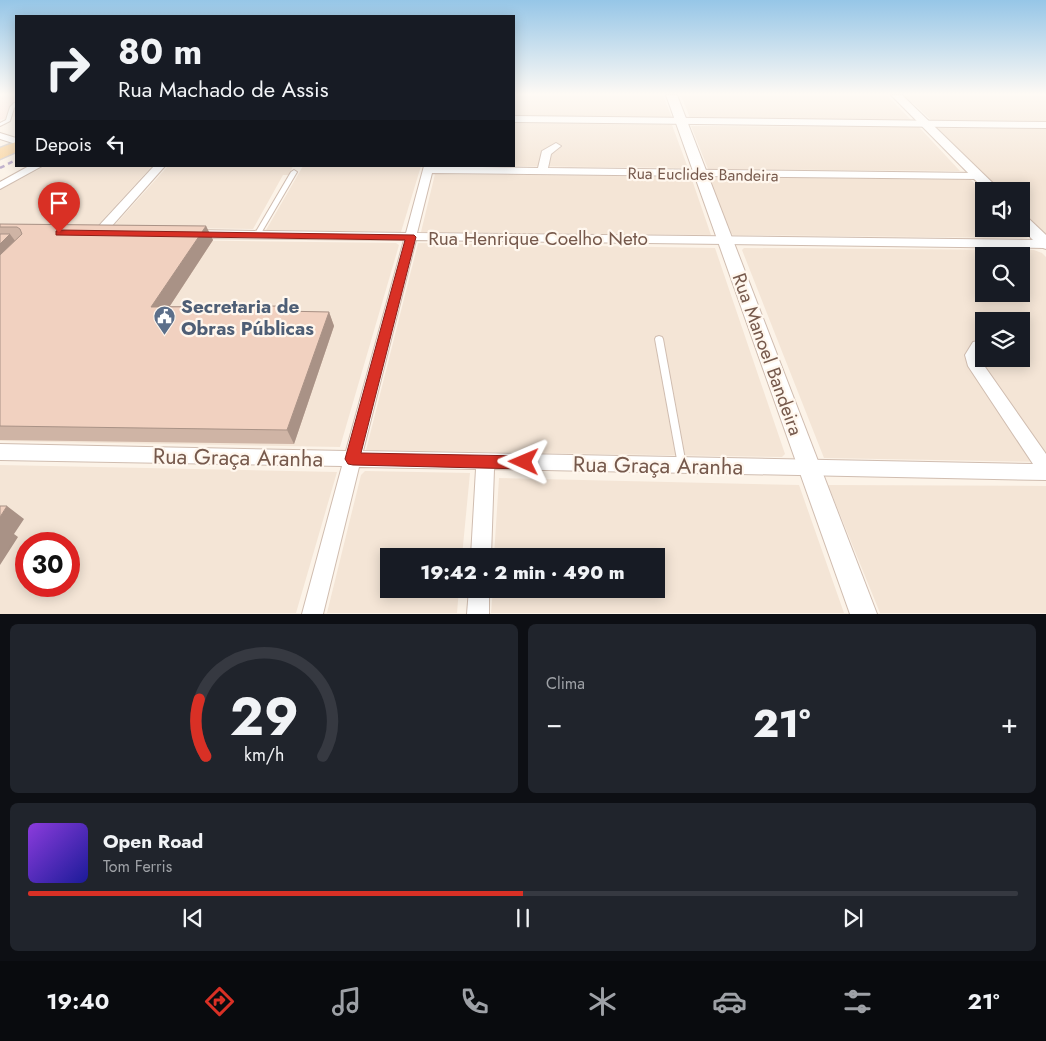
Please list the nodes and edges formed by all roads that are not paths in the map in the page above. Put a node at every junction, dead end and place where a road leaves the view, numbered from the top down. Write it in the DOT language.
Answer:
graph roads {
  1 [pos="683,124"];
  2 [pos="897,124"];
  3 [pos="925,124"];
  4 [pos="1046,125"];
  5 [pos="0,136"];
  6 [pos="15,141"];
  7 [pos="15,146"];
  8 [pos="556,146"];
  9 [pos="0,154"];
  10 [pos="35,167"];
  11 [pos="159,167"];
  12 [pos="429,168"];
  13 [pos="294,172"];
  14 [pos="542,172"];
  15 [pos="701,174"];
  16 [pos="978,176"];
  17 [pos="984,182"];
  18 [pos="0,186"];
  19 [pos="1030,228"];
  20 [pos="118,233"];
  21 [pos="178,234"];
  22 [pos="257,235"];
  23 [pos="411,237"];
  24 [pos="725,240"];
  25 [pos="1046,244"];
  26 [pos="659,340"];
  27 [pos="975,350"];
  28 [pos="975,363"];
  29 [pos="977,367"];
  30 [pos="0,452"];
  31 [pos="353,459"];
  32 [pos="485,461"];
  33 [pos="682,465"];
  34 [pos="810,467"];
  35 [pos="1046,470"];
  36 [pos="481,548"];
  37 [pos="479,598"];
  38 [pos="312,614"];
  39 [pos="478,614"];
  40 [pos="864,614"];
  1 -- 15 [label="street, Rua Manoel Bandeira"];
  2 -- 3 [label="street"];
  3 -- 4 [label="street"];
  3 -- 16 [label="street"];
  5 -- 6 [label="street"];
  7 -- 9 [label="main road"];
  8 -- 14 [label="street"];
  10 -- 18 [label="street"];
  11 -- 20 [label="street"];
  12 -- 14 [label="street, Rua Euclides Bandeira"];
  12 -- 23 [label="street"];
  13 -- 22 [label="lane"];
  14 -- 15 [label="street, Rua Euclides Bandeira"];
  15 -- 16 [label="street, Rua Euclides Bandeira"];
  15 -- 24 [label="street, Rua Manoel Bandeira"];
  16 -- 17 [label="street"];
  19 -- 25 [label="street"];
  21 -- 22 [label="street, Rua Henrique Coelho Neto"];
  22 -- 23 [label="street, Rua Henrique Coelho Neto"];
  23 -- 24 [label="street, Rua Henrique Coelho Neto"];
  23 -- 31 [label="street"];
  24 -- 25 [label="street, Rua Henrique Coelho Neto"];
  24 -- 34 [label="street, Rua Manoel Bandeira"];
  26 -- 33 [label="lane"];
  27 -- 28 [label="street"];
  29 -- 35 [label="street"];
  30 -- 31 [label="street, Rua Graça Aranha"];
  31 -- 32 [label="street, Rua Graça Aranha"];
  31 -- 38 [label="street"];
  32 -- 33 [label="street, Rua Graça Aranha"];
  32 -- 36 [label="street"];
  33 -- 34 [label="street, Rua Graça Aranha"];
  34 -- 35 [label="street, Rua Graça Aranha"];
  34 -- 40 [label="street, Rua Manoel Bandeira"];
  37 -- 39 [label="street"];
}
